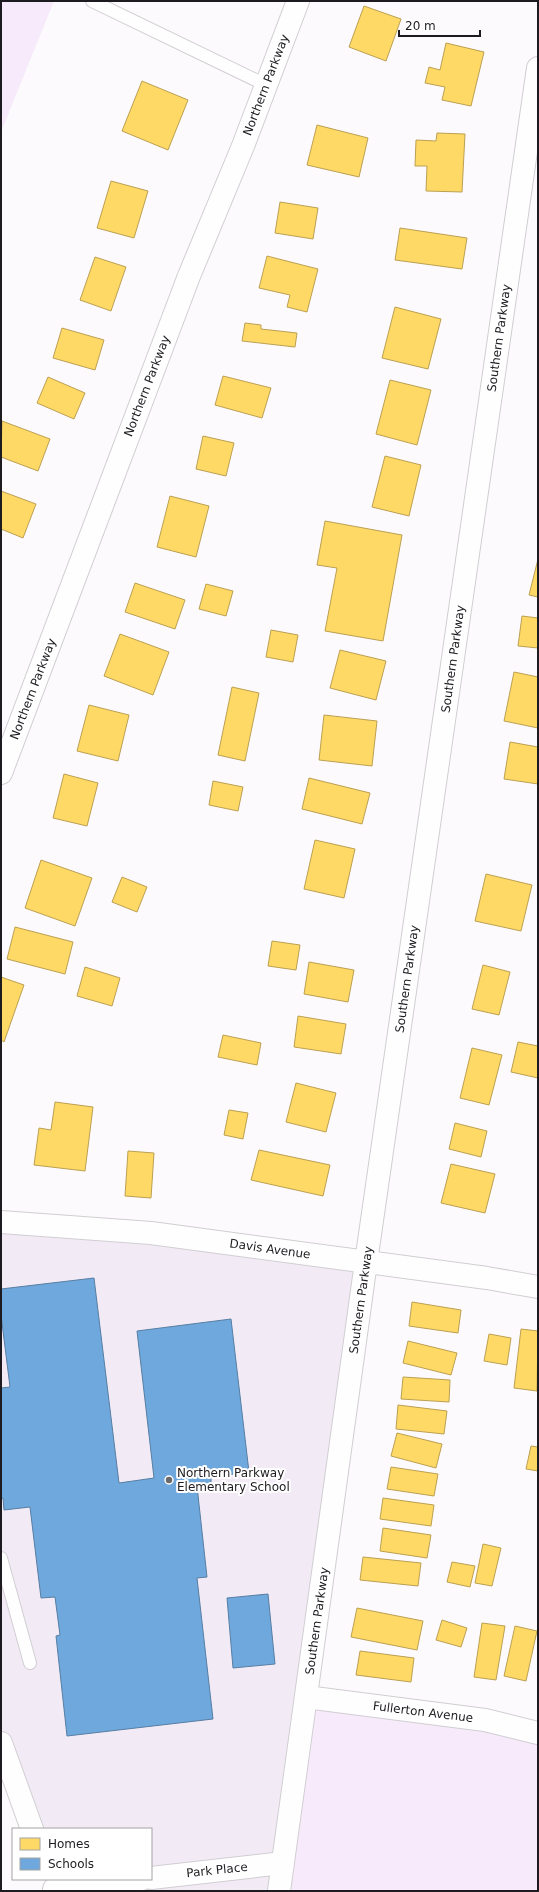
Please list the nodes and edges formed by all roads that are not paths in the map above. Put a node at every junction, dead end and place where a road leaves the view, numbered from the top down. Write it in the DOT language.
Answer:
graph roads {
  1 [pos="92,1"];
  2 [pos="298,1"];
  3 [pos="538,68"];
  4 [pos="266,85"];
  5 [pos="1,772"];
  6 [pos="1,1222"];
  7 [pos="366,1262"];
  8 [pos="538,1287"];
  9 [pos="1,1558"];
  10 [pos="30,1663"];
  11 [pos="306,1697"];
  12 [pos="538,1733"];
  13 [pos="1,1743"];
  14 [pos="32,1828"];
  15 [pos="283,1863"];
  16 [pos="152,1878"];
  17 [pos="129,1880"];
  18 [pos="53,1886"];
  19 [pos="279,1891"];
  1 -- 4 [label="lane"];
  2 -- 4 [label="street, Northern Parkway"];
  3 -- 7 [label="street, Southern Parkway"];
  4 -- 5 [label="street, Northern Parkway"];
  6 -- 7 [label="street, Davis Avenue"];
  7 -- 8 [label="street, Davis Avenue"];
  7 -- 11 [label="street, Southern Parkway"];
  9 -- 10 [label="lane"];
  11 -- 12 [label="street, Fullerton Avenue"];
  11 -- 15 [label="street, Southern Parkway"];
  13 -- 14 [label="street"];
  15 -- 16 [label="street, Park Place"];
  15 -- 19 [label="street, Southern Parkway"];
  17 -- 18 [label="street"];
}
